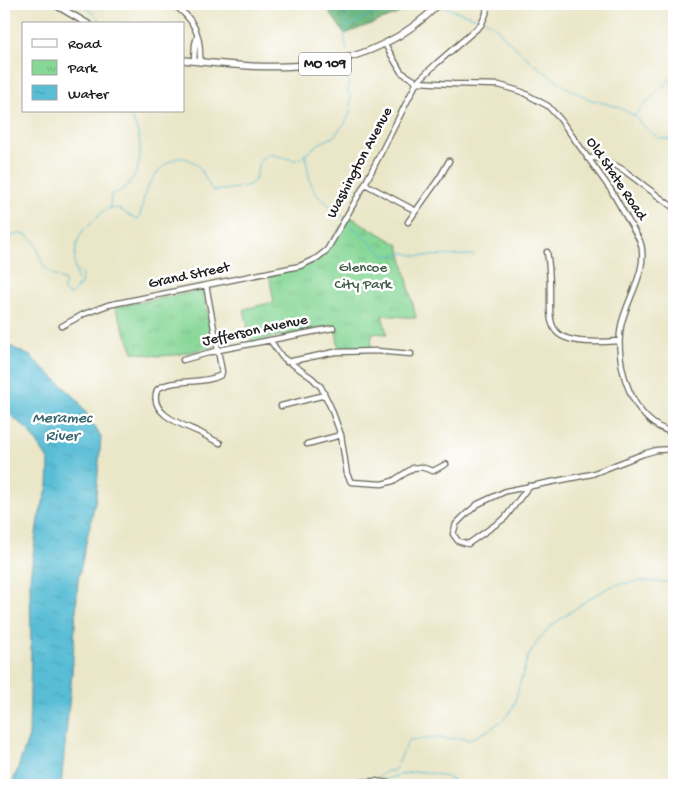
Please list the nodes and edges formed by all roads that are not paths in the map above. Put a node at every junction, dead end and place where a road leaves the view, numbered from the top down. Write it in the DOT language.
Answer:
graph roads {
  1 [pos="54,4"];
  2 [pos="172,4"];
  3 [pos="439,4"];
  4 [pos="487,4"];
  5 [pos="85,22"];
  6 [pos="385,44"];
  7 [pos="185,60"];
  8 [pos="197,61"];
  9 [pos="417,82"];
  10 [pos="587,158"];
  11 [pos="449,160"];
  12 [pos="365,184"];
  13 [pos="674,208"];
  14 [pos="416,211"];
  15 [pos="408,222"];
  16 [pos="547,252"];
  17 [pos="322,254"];
  18 [pos="206,285"];
  19 [pos="62,326"];
  20 [pos="334,328"];
  21 [pos="270,340"];
  22 [pos="619,341"];
  23 [pos="219,350"];
  24 [pos="411,354"];
  25 [pos="183,360"];
  26 [pos="287,362"];
  27 [pos="325,395"];
  28 [pos="281,406"];
  29 [pos="674,432"];
  30 [pos="341,435"];
  31 [pos="220,443"];
  32 [pos="307,444"];
  33 [pos="674,449"];
  34 [pos="446,464"];
  35 [pos="530,486"];
  36 [pos="514,489"];
  37 [pos="521,497"];
  38 [pos="277,785"];
  39 [pos="318,785"];
  40 [pos="323,785"];
  41 [pos="402,785"];
  1 -- 5 [label="main road"];
  2 -- 8 [label="street"];
  3 -- 6 [label="main road, MO 109"];
  4 -- 9 [label="street, Washington Avenue"];
  6 -- 8 [label="main road, MO 109"];
  6 -- 9 [label="street"];
  7 -- 8 [label="main road, MO 109"];
  9 -- 10 [label="street, Old State Road"];
  9 -- 12 [label="street, Washington Avenue"];
  10 -- 13 [label="street"];
  10 -- 22 [label="street, Old State Road"];
  11 -- 14 [label="street"];
  12 -- 14 [label="street"];
  12 -- 17 [label="street, Washington Avenue"];
  14 -- 15 [label="street"];
  16 -- 22 [label="street"];
  17 -- 18 [label="street, Grand Street"];
  18 -- 19 [label="street, Grand Street"];
  18 -- 23 [label="street"];
  20 -- 21 [label="street, Jefferson Avenue"];
  21 -- 23 [label="street, Jefferson Avenue"];
  21 -- 26 [label="street"];
  22 -- 29 [label="street, Old State Road"];
  23 -- 25 [label="street, Jefferson Avenue"];
  23 -- 31 [label="street"];
  24 -- 26 [label="street"];
  26 -- 27 [label="street"];
  27 -- 28 [label="street"];
  27 -- 30 [label="street"];
  30 -- 32 [label="street"];
  30 -- 34 [label="street"];
  33 -- 35 [label="street"];
  35 -- 36 [label="street"];
  35 -- 37 [label="street"];
  36 -- 37 [label="street"];
  36 -- 37 [label="street"];
  38 -- 39 [label="street"];
  40 -- 41 [label="street"];
}
